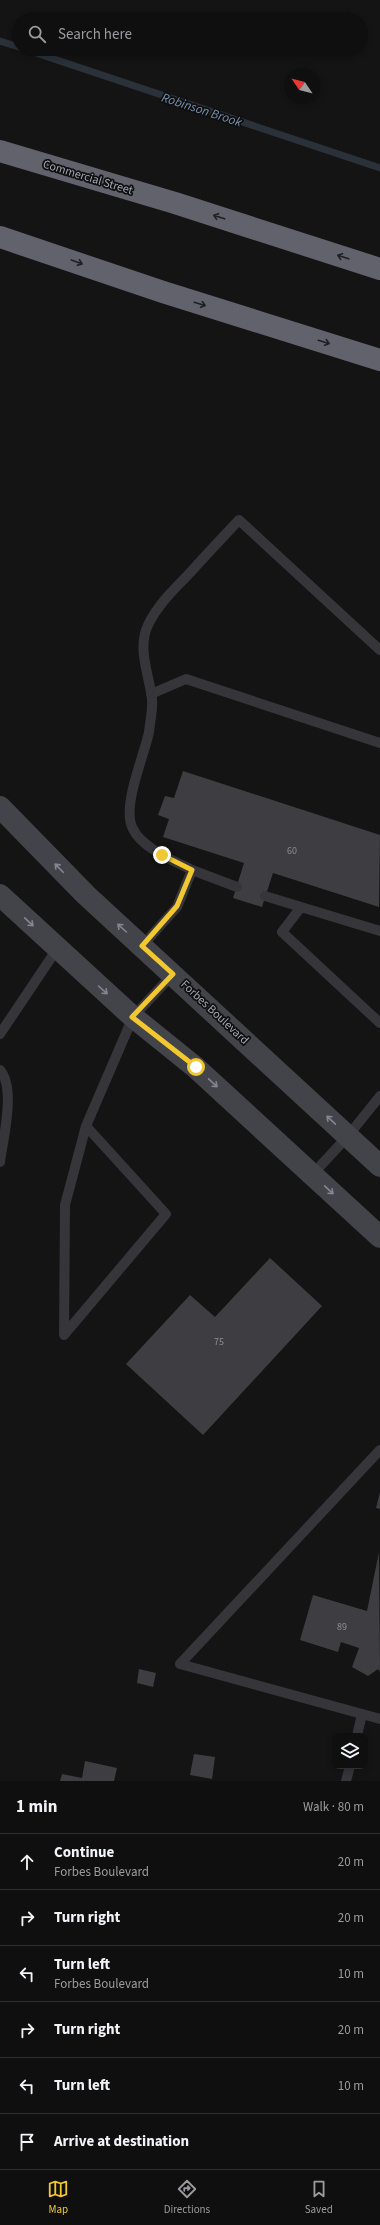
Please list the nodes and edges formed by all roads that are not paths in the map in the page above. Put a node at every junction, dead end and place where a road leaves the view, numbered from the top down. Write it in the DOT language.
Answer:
graph roads {
  1 [pos="0,140"];
  2 [pos="0,151"];
  3 [pos="25,158"];
  4 [pos="0,237"];
  5 [pos="0,246"];
  6 [pos="54,254"];
  7 [pos="380,269"];
  8 [pos="380,360"];
  9 [pos="380,650"];
  10 [pos="151,694"];
  11 [pos="380,743"];
  12 [pos="0,807"];
  13 [pos="192,870"];
  14 [pos="237,887"];
  15 [pos="0,895"];
  16 [pos="265,896"];
  17 [pos="300,907"];
  18 [pos="380,931"];
  19 [pos="142,946"];
  20 [pos="57,949"];
  21 [pos="173,974"];
  22 [pos="132,1017"];
  23 [pos="380,1023"];
  24 [pos="0,1034"];
  25 [pos="0,1070"];
  26 [pos="380,1096"];
  27 [pos="86,1126"];
  28 [pos="348,1136"];
  29 [pos="0,1162"];
  30 [pos="380,1166"];
  31 [pos="312,1174"];
  32 [pos="380,1237"];
  33 [pos="380,1450"];
  34 [pos="362,1714"];
  35 [pos="380,1719"];
  36 [pos="358,1733"];
  37 [pos="349,1769"];
  38 [pos="346,1781"];
  1 -- 3 [label="highway"];
  2 -- 3 [label="highway, Commercial Street"];
  7 -- 3 [label="highway, Commercial Street, one-way"];
  4 -- 6 [label="highway"];
  5 -- 6 [label="highway"];
  6 -- 8 [label="highway, one-way"];
  9 -- 10 [label="lane"];
  10 -- 11 [label="lane"];
  10 -- 13 [label="lane"];
  19 -- 12 [label="street, Forbes Boulevard, one-way"];
  13 -- 14 [label="lane"];
  13 -- 19 [label="lane"];
  15 -- 20 [label="street, one-way"];
  16 -- 17 [label="lane"];
  17 -- 18 [label="lane"];
  17 -- 23 [label="lane"];
  19 -- 21 [label="street, Forbes Boulevard"];
  20 -- 22 [label="street, one-way"];
  20 -- 24 [label="lane"];
  21 -- 22 [label="lane"];
  28 -- 21 [label="street, Forbes Boulevard, one-way"];
  22 -- 27 [label="lane"];
  22 -- 31 [label="street, one-way"];
  25 -- 29 [label="lane"];
  26 -- 28 [label="lane"];
  27 -- 27 [label="lane"];
  28 -- 30 [label="street, Forbes Boulevard"];
  28 -- 31 [label="lane"];
  31 -- 32 [label="street, one-way"];
  33 -- 34 [label="lane"];
  34 -- 35 [label="lane"];
  34 -- 36 [label="lane"];
  37 -- 38 [label="lane"];
}
